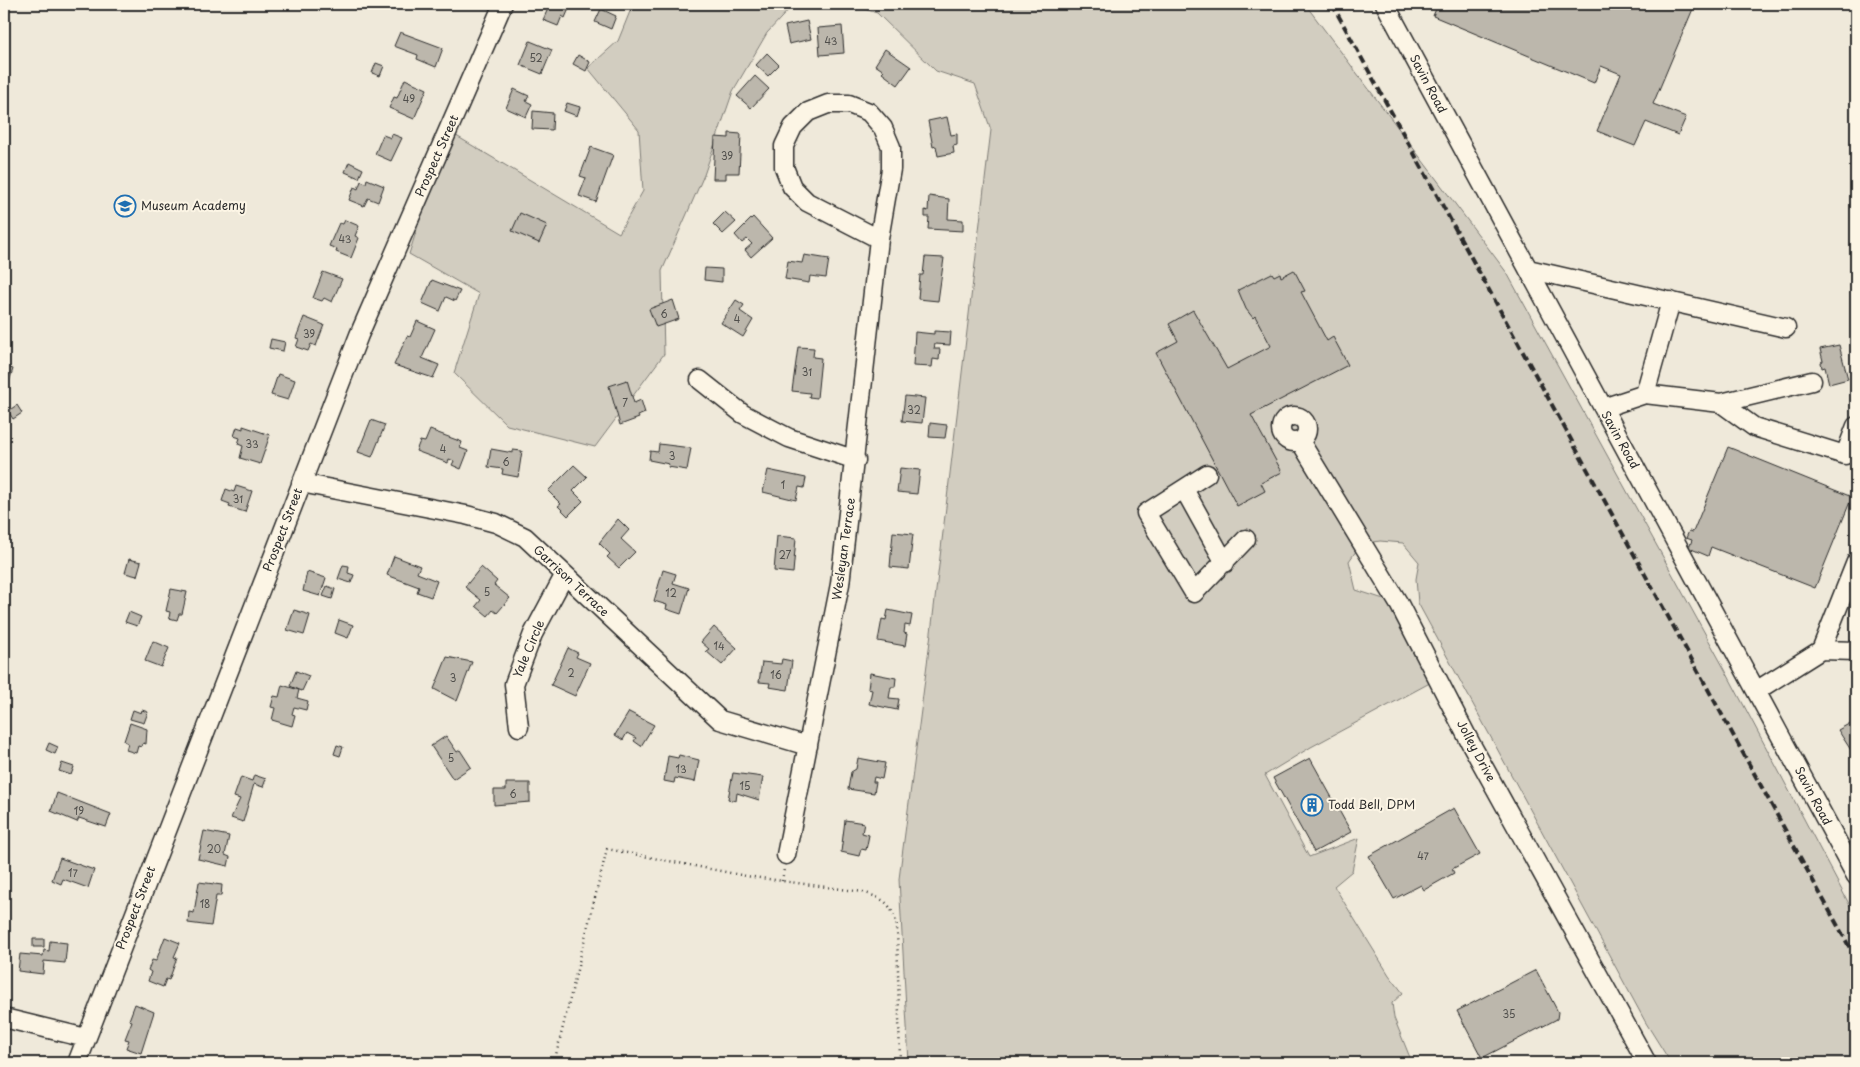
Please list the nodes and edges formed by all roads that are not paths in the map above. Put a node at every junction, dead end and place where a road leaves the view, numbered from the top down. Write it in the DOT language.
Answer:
graph roads {
  1 [pos="503,4"];
  2 [pos="1385,4"];
  3 [pos="879,239"];
  4 [pos="1528,269"];
  5 [pos="1671,301"];
  6 [pos="1786,328"];
  7 [pos="700,380"];
  8 [pos="1812,381"];
  9 [pos="1644,394"];
  10 [pos="1721,403"];
  11 [pos="1603,408"];
  12 [pos="1856,426"];
  13 [pos="1300,442"];
  14 [pos="856,460"];
  15 [pos="1207,474"];
  16 [pos="301,483"];
  17 [pos="1184,489"];
  18 [pos="1246,539"];
  19 [pos="1856,562"];
  20 [pos="1225,563"];
  21 [pos="564,576"];
  22 [pos="1821,650"];
  23 [pos="1856,650"];
  24 [pos="1756,690"];
  25 [pos="519,726"];
  26 [pos="808,746"];
  27 [pos="786,855"];
  28 [pos="1856,876"];
  29 [pos="4,1018"];
  30 [pos="86,1038"];
  31 [pos="77,1063"];
  32 [pos="1647,1063"];
  1 -- 16 [label="street, Prospect Street"];
  2 -- 4 [label="street, Savin Road"];
  3 -- 3 [label="street, Wesleyan Terrace"];
  3 -- 14 [label="street, Wesleyan Terrace"];
  4 -- 5 [label="street"];
  4 -- 11 [label="street, Savin Road"];
  5 -- 6 [label="street"];
  5 -- 9 [label="street"];
  7 -- 14 [label="street"];
  8 -- 10 [label="street"];
  9 -- 10 [label="street"];
  9 -- 11 [label="street"];
  10 -- 12 [label="street"];
  11 -- 24 [label="street, Savin Road"];
  13 -- 32 [label="street, Jolley Drive"];
  14 -- 26 [label="street, Wesleyan Terrace"];
  15 -- 17 [label="street"];
  16 -- 21 [label="street, Garrison Terrace"];
  16 -- 30 [label="street, Prospect Street"];
  17 -- 20 [label="street"];
  17 -- 20 [label="street"];
  18 -- 20 [label="street"];
  19 -- 22 [label="street"];
  21 -- 25 [label="street, Yale Circle"];
  21 -- 26 [label="street, Garrison Terrace"];
  22 -- 23 [label="street"];
  22 -- 24 [label="street"];
  24 -- 28 [label="street, Savin Road"];
  26 -- 27 [label="street, Wesleyan Terrace"];
  29 -- 30 [label="street"];
  30 -- 31 [label="street, Prospect Street"];
}
